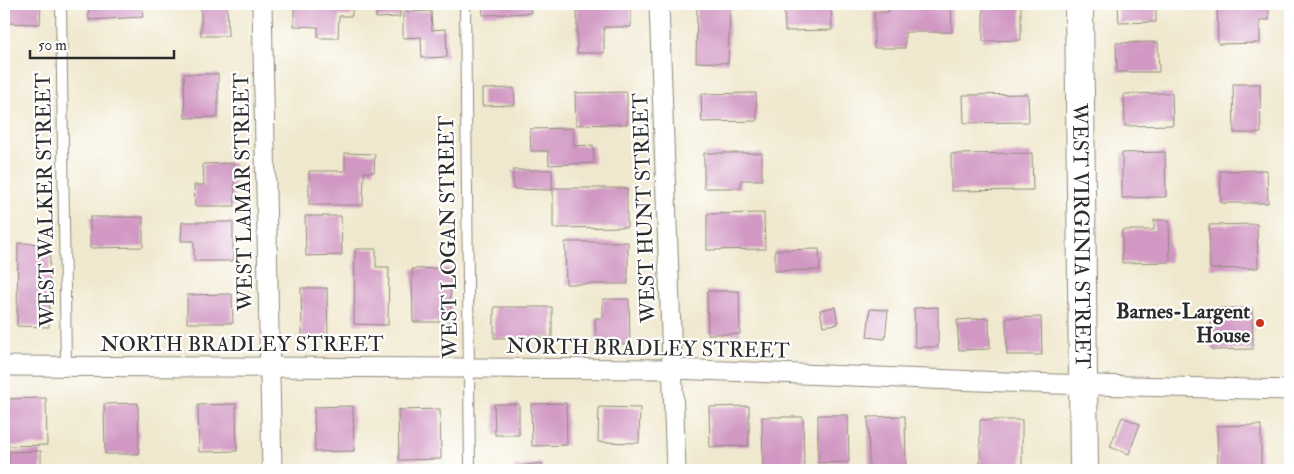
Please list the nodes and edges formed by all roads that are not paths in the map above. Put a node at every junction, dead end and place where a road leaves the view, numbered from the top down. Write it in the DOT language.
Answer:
graph roads {
  1 [pos="61,4"];
  2 [pos="262,4"];
  3 [pos="465,4"];
  4 [pos="659,4"];
  5 [pos="1079,4"];
  6 [pos="4,366"];
  7 [pos="66,366"];
  8 [pos="269,368"];
  9 [pos="468,368"];
  10 [pos="673,369"];
  11 [pos="1082,385"];
  12 [pos="1290,390"];
  13 [pos="272,470"];
  14 [pos="470,470"];
  15 [pos="676,470"];
  16 [pos="1084,470"];
  1 -- 7 [label="lane, WEST WALKER STREET"];
  2 -- 8 [label="street, WEST LAMAR STREET"];
  3 -- 9 [label="lane, WEST LOGAN STREET"];
  4 -- 10 [label="street, WEST HUNT STREET"];
  5 -- 11 [label="main road, WEST VIRGINIA STREET"];
  6 -- 7 [label="street, NORTH BRADLEY STREET"];
  7 -- 8 [label="street, NORTH BRADLEY STREET"];
  8 -- 9 [label="street, NORTH BRADLEY STREET"];
  8 -- 13 [label="street, WEST LAMAR STREET"];
  9 -- 10 [label="street, NORTH BRADLEY STREET"];
  9 -- 14 [label="lane, WEST LOGAN STREET"];
  10 -- 11 [label="street, NORTH BRADLEY STREET"];
  10 -- 15 [label="street, WEST HUNT STREET"];
  11 -- 12 [label="street, NORTH BRADLEY STREET"];
  11 -- 16 [label="main road, WEST VIRGINIA STREET"];
}
